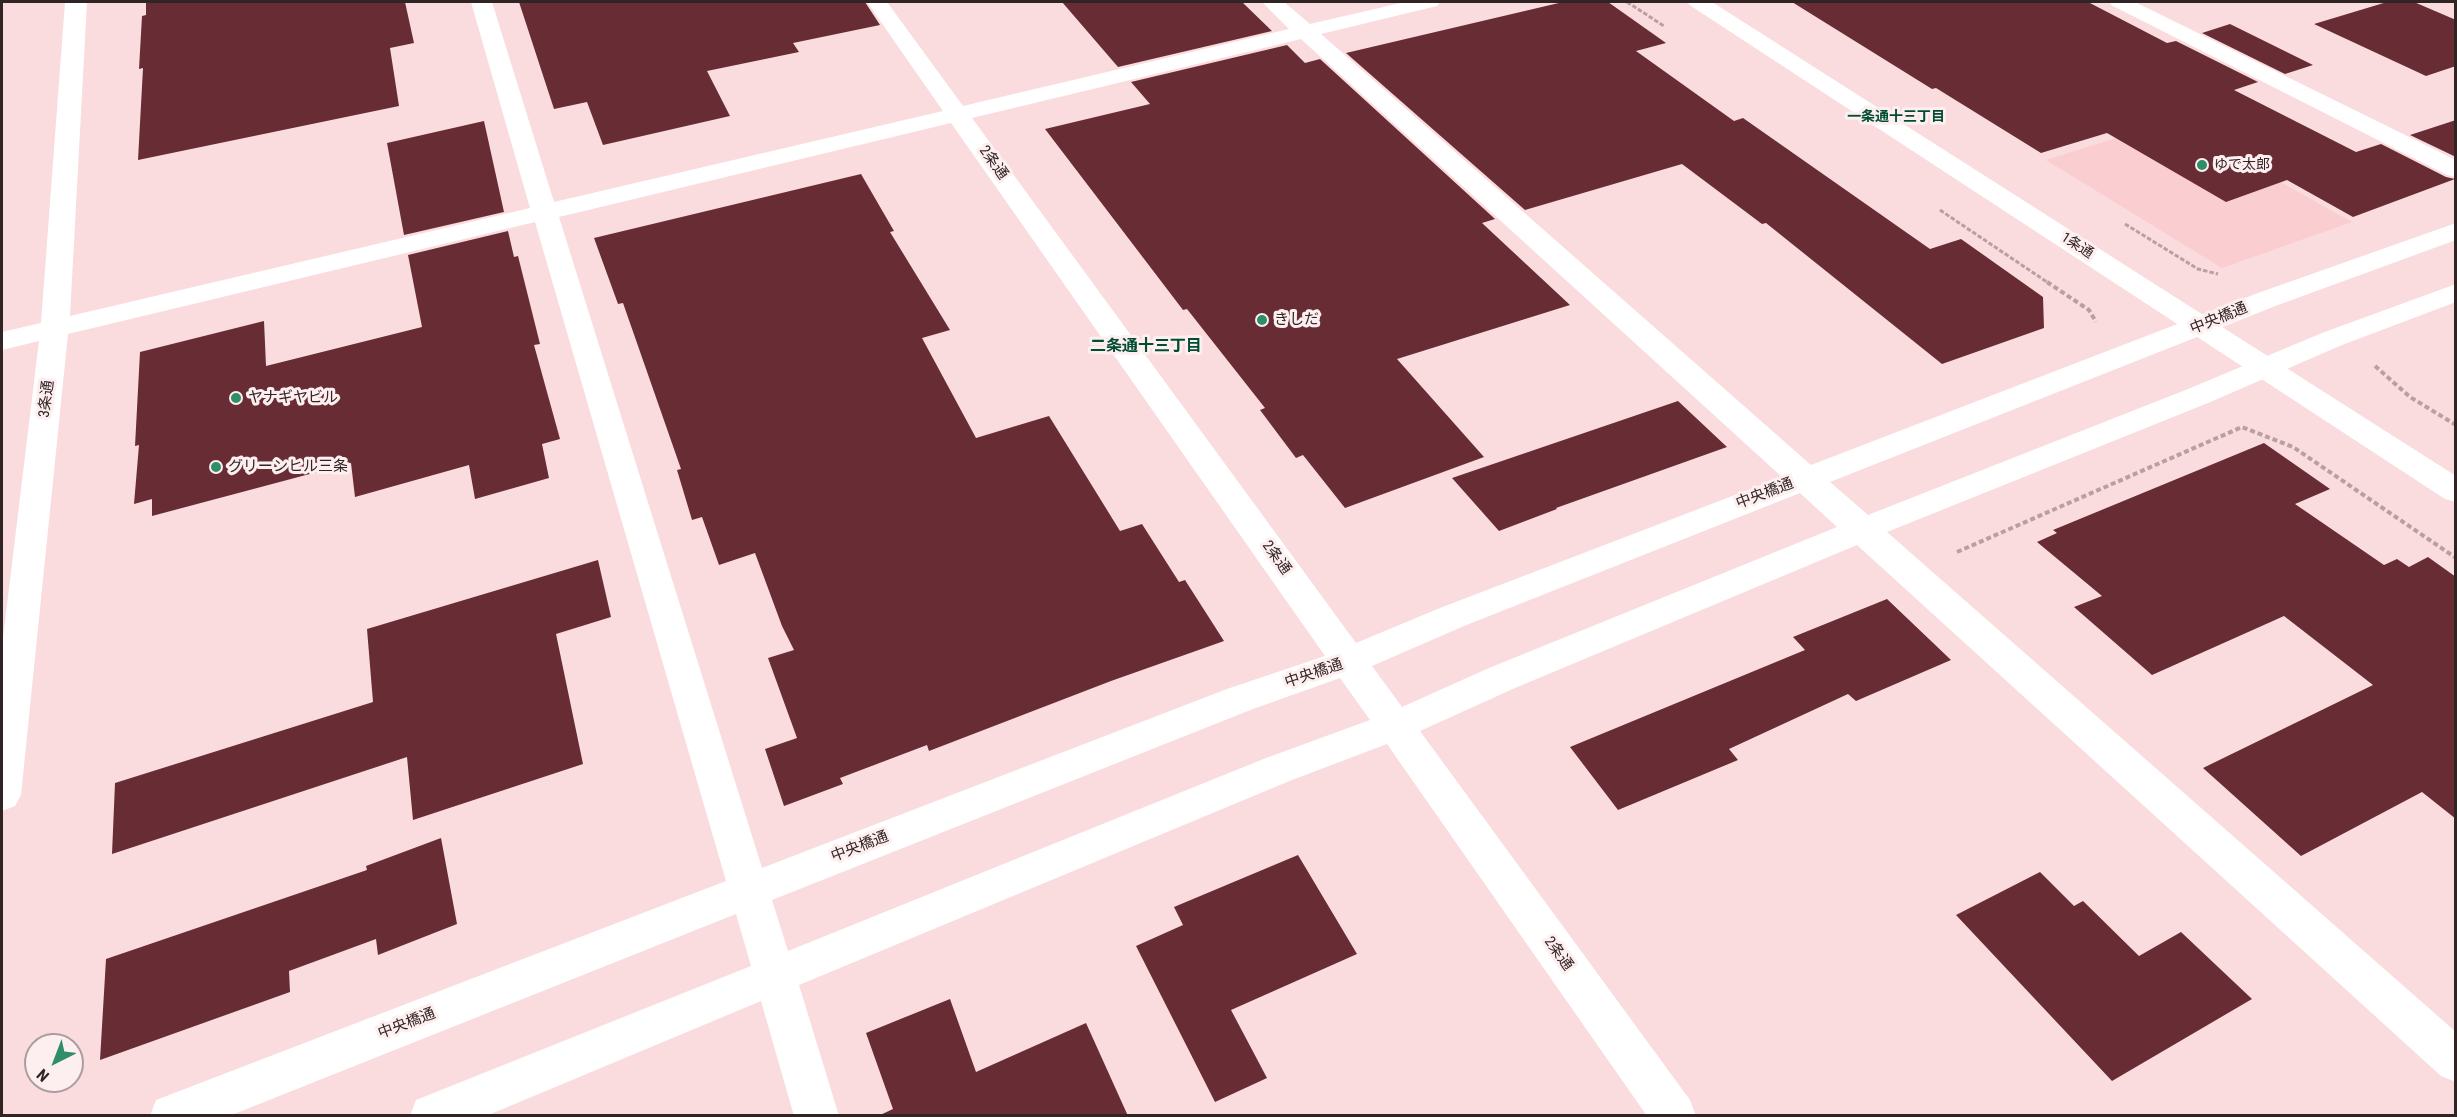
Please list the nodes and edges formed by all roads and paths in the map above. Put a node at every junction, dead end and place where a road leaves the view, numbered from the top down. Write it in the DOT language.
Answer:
graph roads {
  1 [pos="76,2"];
  2 [pos="481,2"];
  3 [pos="878,2"];
  4 [pos="1272,2"];
  5 [pos="1430,2"];
  6 [pos="1698,2"];
  7 [pos="2120,2"];
  8 [pos="1305,31"];
  9 [pos="958,114"];
  10 [pos="2456,171"];
  11 [pos="544,213"];
  12 [pos="2117,219"];
  13 [pos="2456,231"];
  14 [pos="2225,275"];
  15 [pos="2456,292"];
  16 [pos="2200,326"];
  17 [pos="55,328"];
  18 [pos="2,341"];
  19 [pos="2383,360"];
  20 [pos="2264,367"];
  21 [pos="2456,425"];
  22 [pos="1805,479"];
  23 [pos="2456,491"];
  24 [pos="1862,530"];
  25 [pos="2456,558"];
  26 [pos="1910,573"];
  27 [pos="1349,661"];
  28 [pos="1395,726"];
  29 [pos="2,795"];
  30 [pos="749,890"];
  31 [pos="774,975"];
  32 [pos="2456,1061"];
  33 [pos="172,1116"];
  34 [pos="432,1116"];
  35 [pos="817,1116"];
  36 [pos="1674,1116"];
  1 -- 17 [label="street, 3条通"];
  2 -- 11 [label="street"];
  3 -- 9 [label="street, 2条通"];
  4 -- 8 [label="street"];
  5 -- 8 [label="street"];
  6 -- 16 [label="street, 1条通"];
  7 -- 10 [label="street"];
  8 -- 9 [label="street"];
  8 -- 22 [label="street"];
  9 -- 11 [label="street"];
  9 -- 27 [label="street, 2条通"];
  11 -- 17 [label="street"];
  11 -- 30 [label="street"];
  12 -- 14 [label="path"];
  13 -- 16 [label="street, 中央橋通"];
  15 -- 20 [label="street"];
  16 -- 20 [label="street, 1条通"];
  16 -- 22 [label="street, 中央橋通"];
  17 -- 18 [label="street"];
  17 -- 29 [label="street, 3条通"];
  19 -- 21 [label="path"];
  20 -- 23 [label="street, 1条通"];
  20 -- 24 [label="street"];
  22 -- 24 [label="street"];
  22 -- 27 [label="street, 中央橋通"];
  24 -- 26 [label="street"];
  24 -- 28 [label="street"];
  25 -- 26 [label="path"];
  26 -- 32 [label="street"];
  27 -- 28 [label="street, 2条通"];
  27 -- 30 [label="street, 中央橋通"];
  28 -- 31 [label="street"];
  28 -- 36 [label="street, 2条通"];
  30 -- 31 [label="street"];
  30 -- 33 [label="street, 中央橋通"];
  31 -- 34 [label="street"];
  31 -- 35 [label="street"];
}
